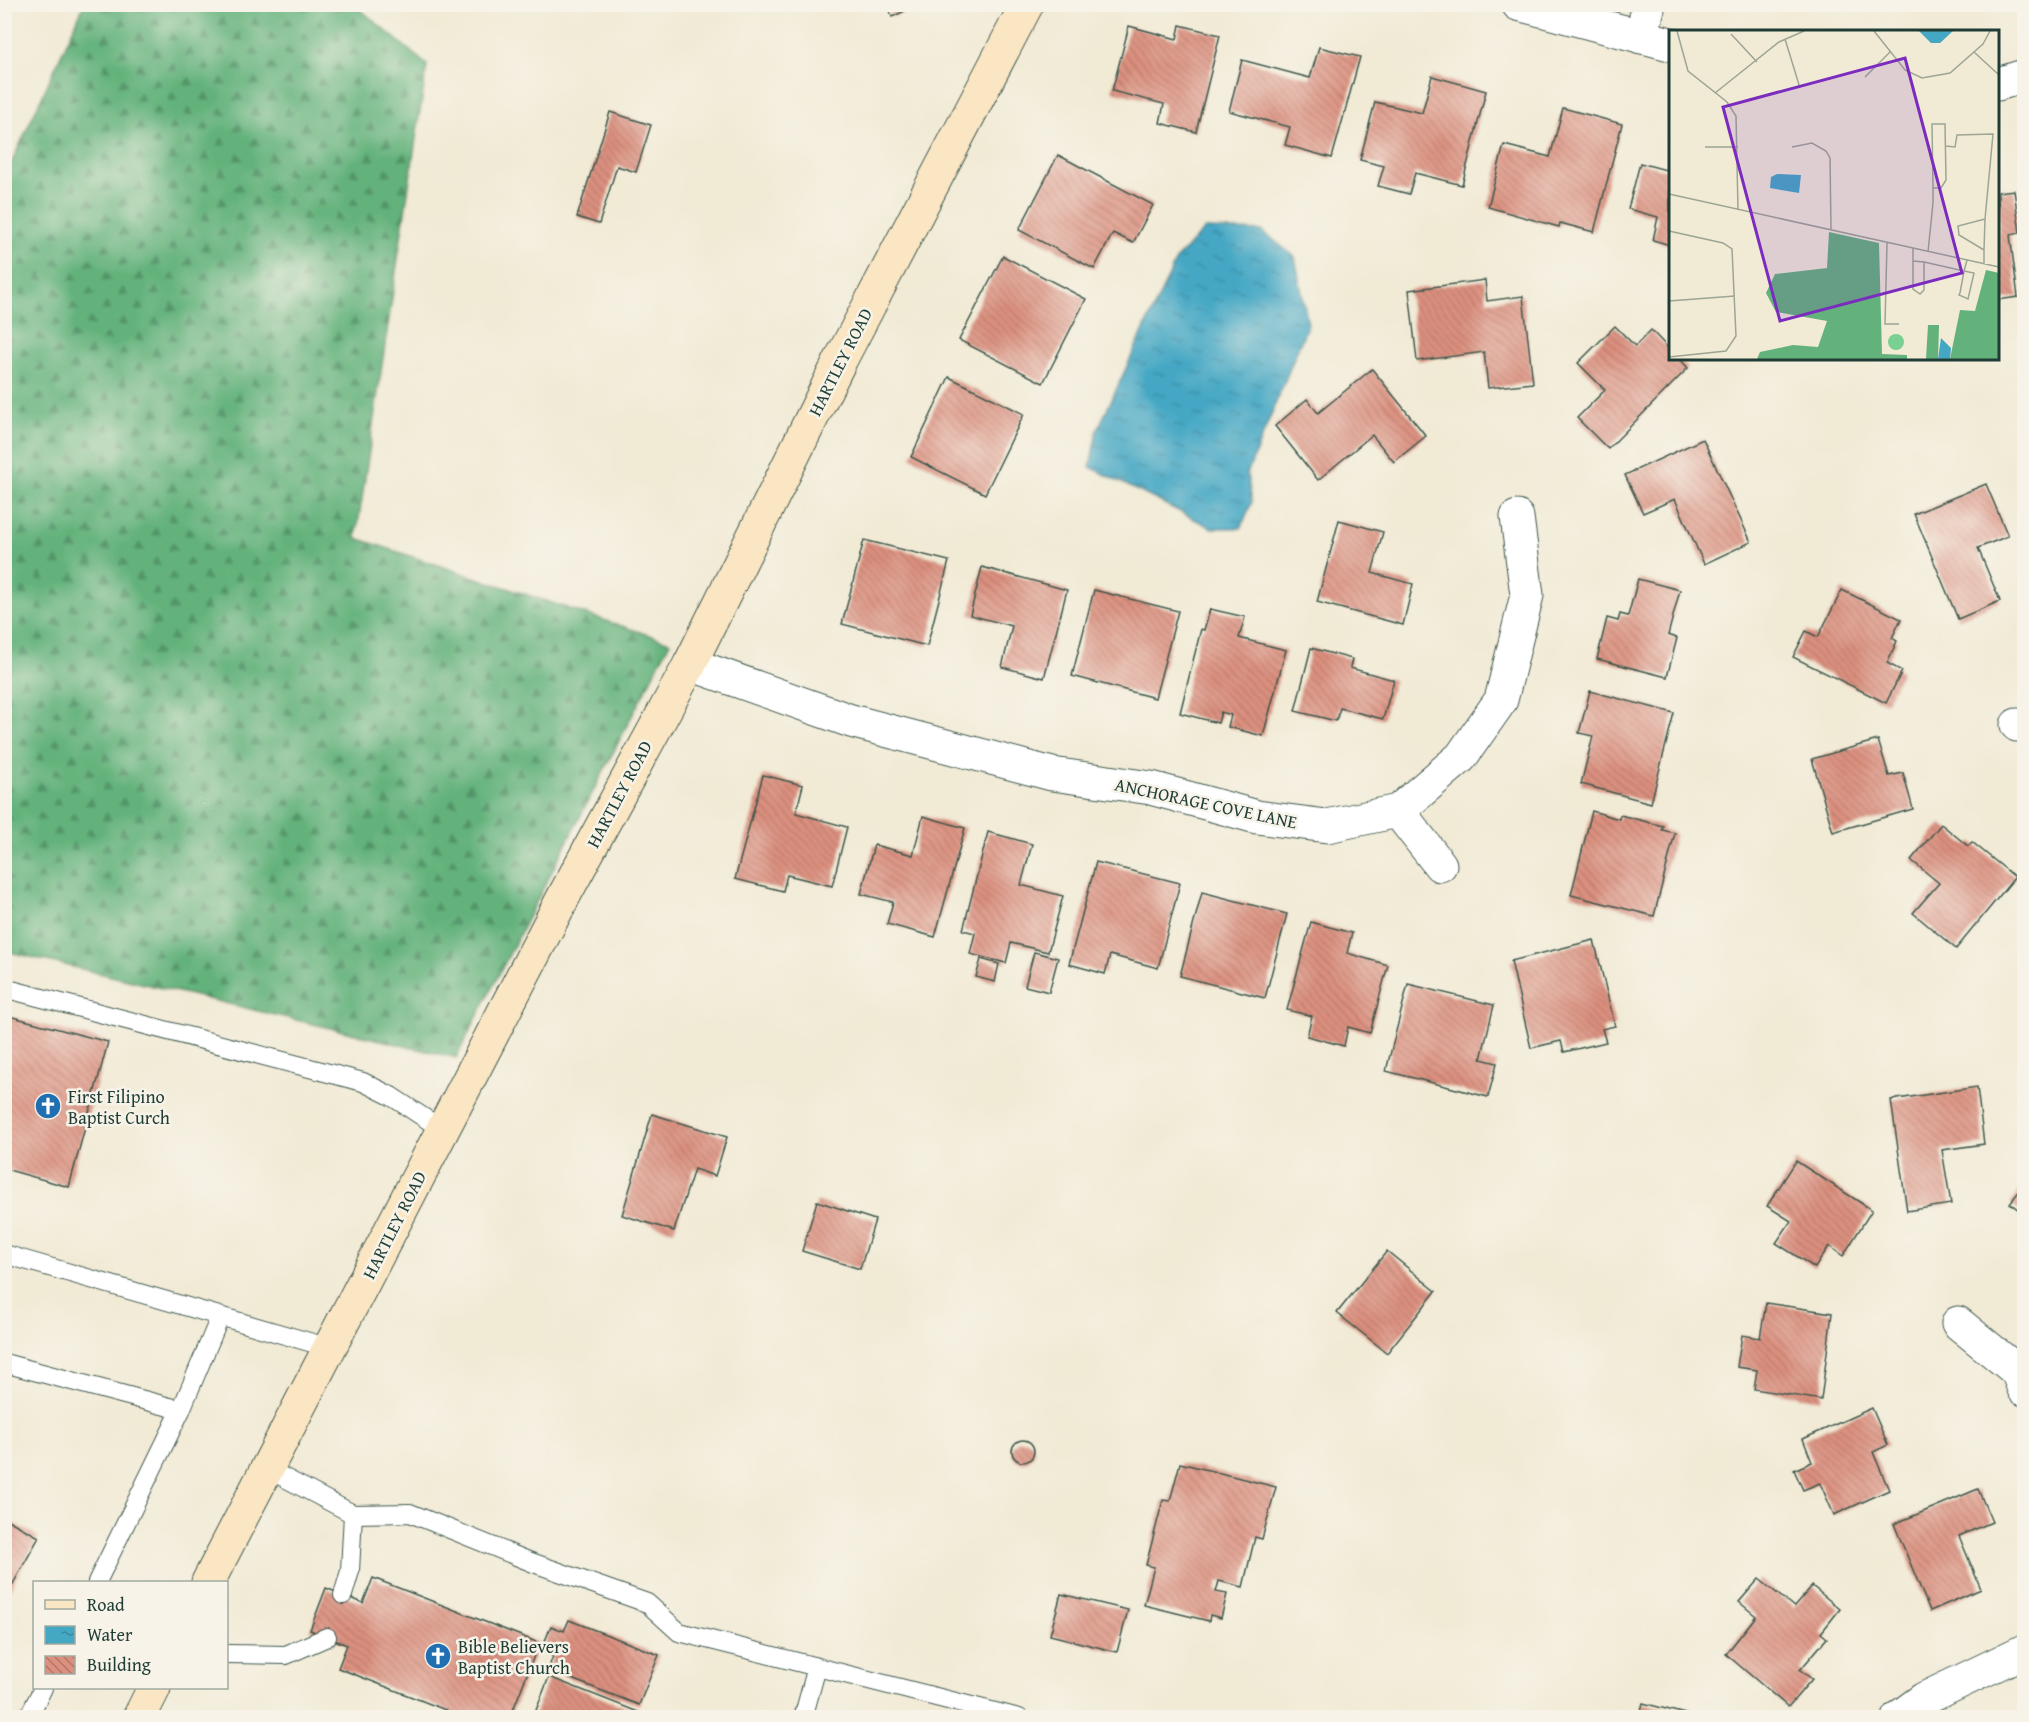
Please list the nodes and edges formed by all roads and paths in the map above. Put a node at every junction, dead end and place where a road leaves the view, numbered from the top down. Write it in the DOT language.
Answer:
graph roads {
  1 [pos="1027,4"];
  2 [pos="1518,4"];
  3 [pos="1649,4"];
  4 [pos="1656,40"];
  5 [pos="2025,76"];
  6 [pos="1999,84"];
  7 [pos="1517,517"];
  8 [pos="690,664"];
  9 [pos="1398,811"];
  10 [pos="1440,865"];
  11 [pos="4,988"];
  12 [pos="443,1130"];
  13 [pos="4,1254"];
  14 [pos="220,1317"];
  15 [pos="1958,1323"];
  16 [pos="330,1348"];
  17 [pos="4,1363"];
  18 [pos="2025,1389"];
  19 [pos="181,1410"];
  20 [pos="268,1468"];
  21 [pos="353,1514"];
  22 [pos="97,1581"];
  23 [pos="209,1581"];
  24 [pos="343,1594"];
  25 [pos="327,1637"];
  26 [pos="2025,1651"];
  27 [pos="228,1654"];
  28 [pos="817,1667"];
  29 [pos="42,1689"];
  30 [pos="154,1689"];
  31 [pos="28,1718"];
  32 [pos="139,1718"];
  33 [pos="803,1718"];
  34 [pos="1019,1718"];
  35 [pos="1898,1718"];
  1 -- 8 [label="street, HARTLEY ROAD"];
  2 -- 4 [label="street"];
  3 -- 4 [label="street"];
  5 -- 6 [label="street"];
  7 -- 9 [label="street, ANCHORAGE COVE LANE"];
  8 -- 9 [label="street, ANCHORAGE COVE LANE"];
  8 -- 12 [label="street, HARTLEY ROAD"];
  9 -- 10 [label="street"];
  11 -- 12 [label="lane"];
  12 -- 16 [label="street, HARTLEY ROAD"];
  13 -- 14 [label="lane"];
  14 -- 16 [label="lane"];
  14 -- 19 [label="lane"];
  15 -- 18 [label="street"];
  16 -- 20 [label="street, HARTLEY ROAD"];
  17 -- 19 [label="lane"];
  19 -- 22 [label="lane"];
  20 -- 21 [label="lane"];
  20 -- 23 [label="street, HARTLEY ROAD"];
  21 -- 24 [label="lane"];
  21 -- 28 [label="lane"];
  25 -- 27 [label="lane"];
  26 -- 35 [label="street"];
  28 -- 33 [label="lane"];
  28 -- 34 [label="lane"];
  29 -- 31 [label="lane"];
  30 -- 32 [label="street"];
}
